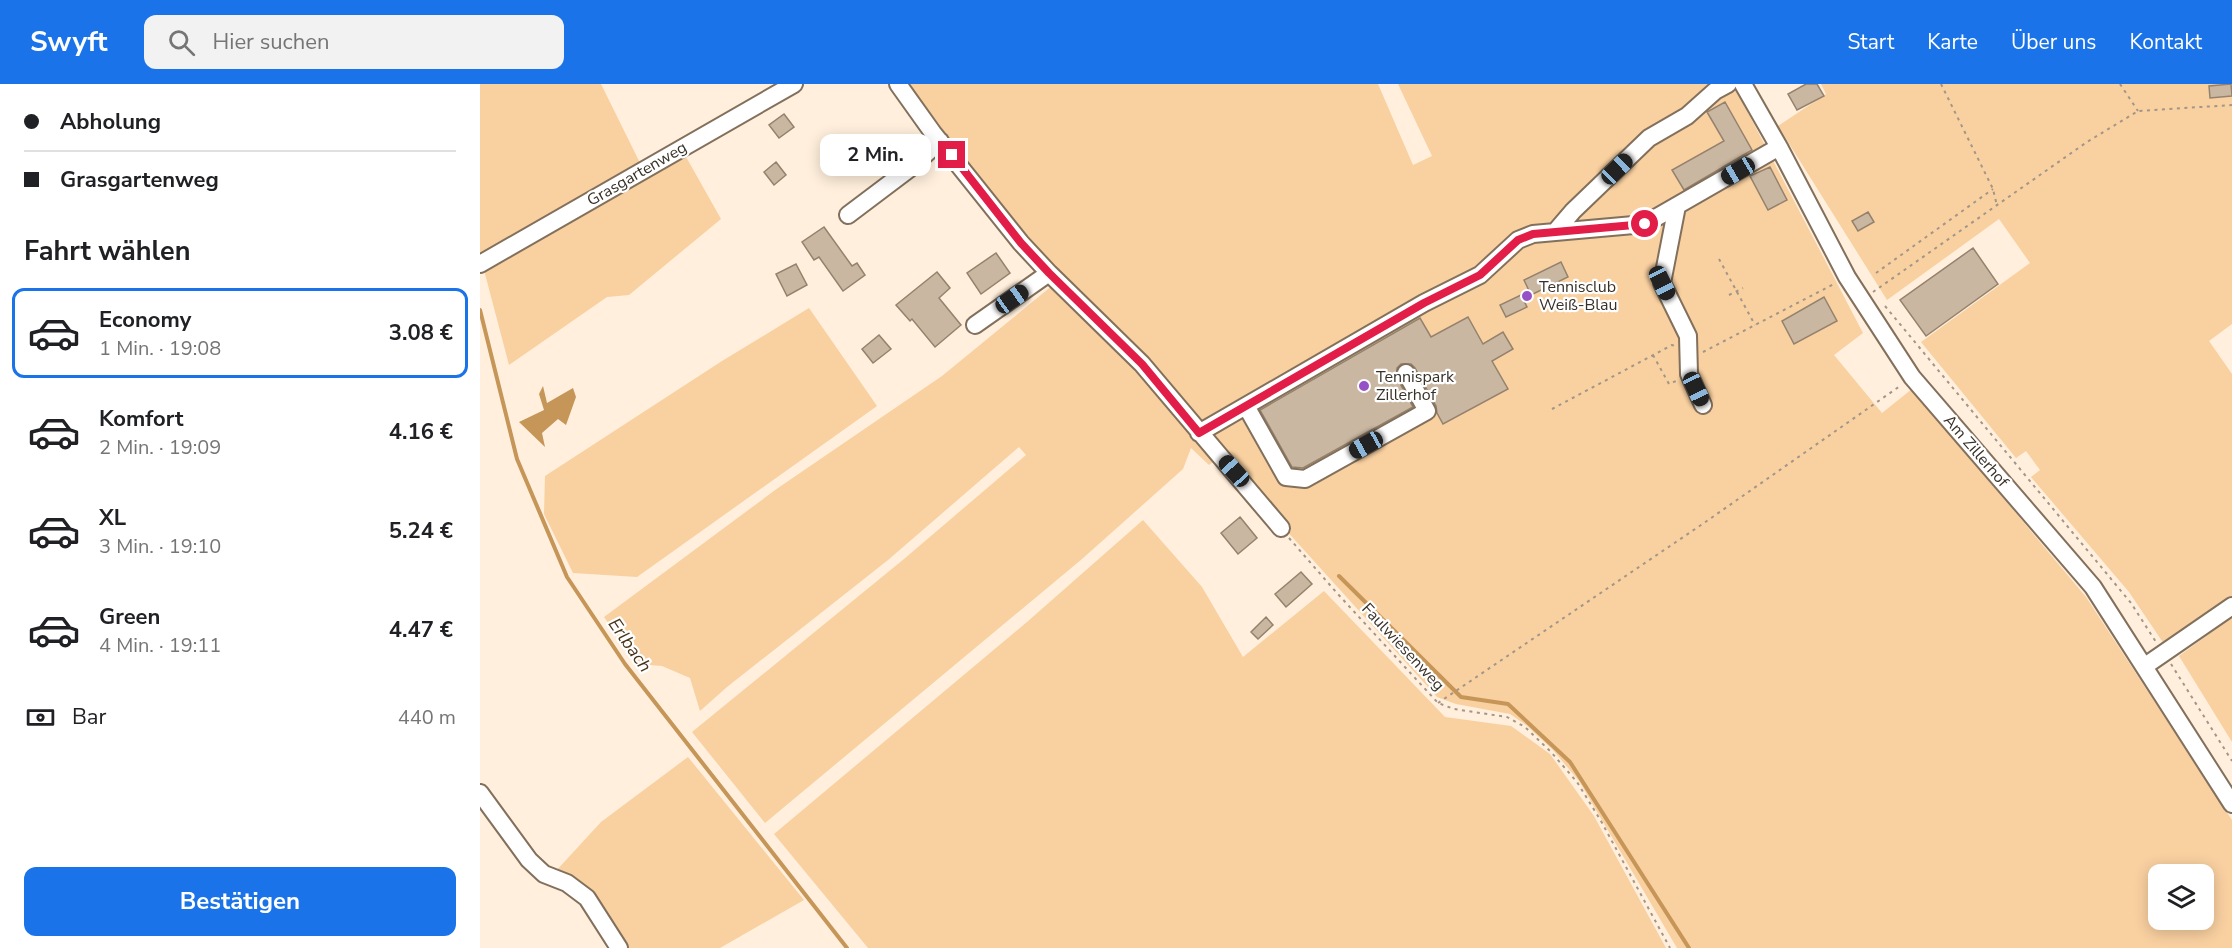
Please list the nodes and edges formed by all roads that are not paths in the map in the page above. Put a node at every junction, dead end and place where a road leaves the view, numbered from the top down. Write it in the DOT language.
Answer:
graph roads {
  1 [pos="794,84"];
  2 [pos="898,84"];
  3 [pos="1728,84"];
  4 [pos="1743,84"];
  5 [pos="940,141"];
  6 [pos="1779,147"];
  7 [pos="1677,206"];
  8 [pos="848,215"];
  9 [pos="1555,232"];
  10 [pos="480,264"];
  11 [pos="1049,273"];
  12 [pos="975,325"];
  13 [pos="1406,373"];
  14 [pos="1703,405"];
  15 [pos="1246,406"];
  16 [pos="1199,433"];
  17 [pos="1281,528"];
  18 [pos="2232,606"];
  19 [pos="2145,666"];
  20 [pos="480,793"];
  21 [pos="2232,804"];
  22 [pos="619,948"];
  1 -- 10 [label="street, Grasgartenweg"];
  2 -- 5 [label="street"];
  3 -- 9 [label="street"];
  4 -- 6 [label="street, Am Zillerhof"];
  5 -- 8 [label="street"];
  5 -- 11 [label="street"];
  6 -- 7 [label="street"];
  6 -- 19 [label="street, Am Zillerhof"];
  7 -- 9 [label="street"];
  7 -- 14 [label="street"];
  9 -- 15 [label="street"];
  11 -- 12 [label="street"];
  11 -- 16 [label="street"];
  13 -- 15 [label="street"];
  15 -- 16 [label="street"];
  16 -- 17 [label="street"];
  18 -- 19 [label="street"];
  19 -- 21 [label="street, Am Zillerhof"];
  20 -- 22 [label="street"];
}
